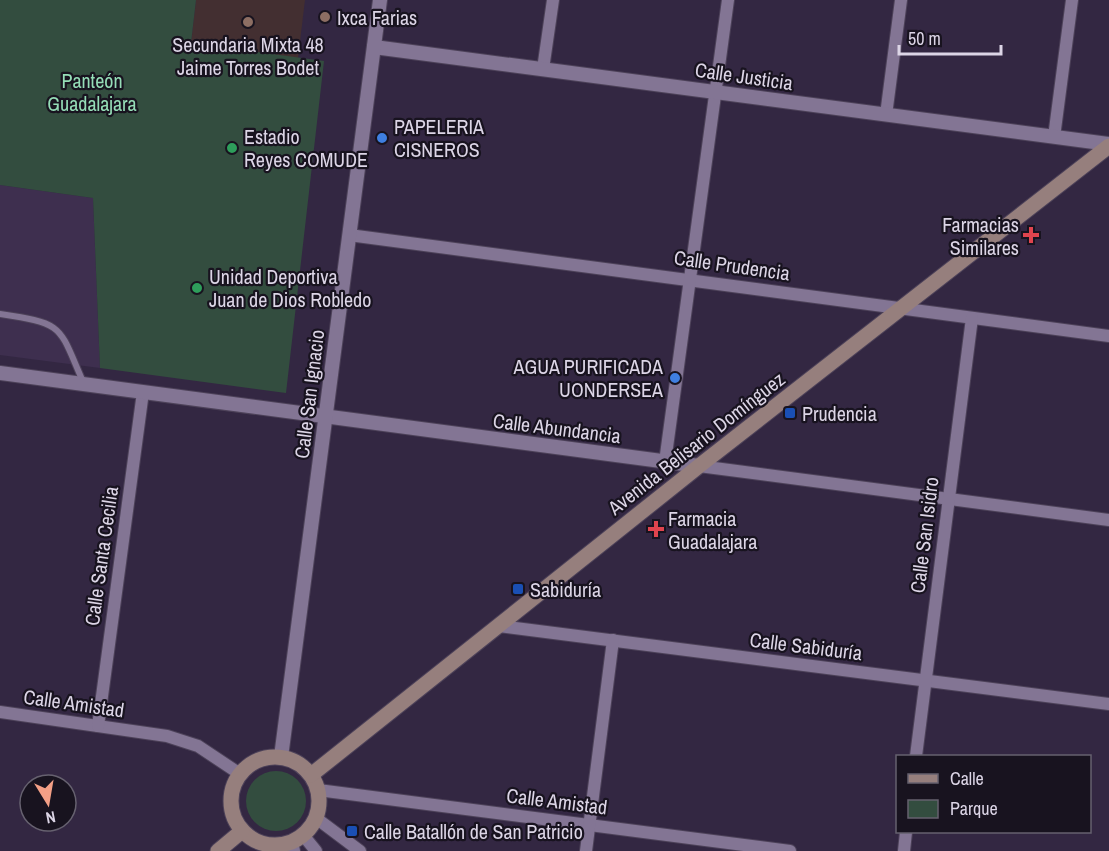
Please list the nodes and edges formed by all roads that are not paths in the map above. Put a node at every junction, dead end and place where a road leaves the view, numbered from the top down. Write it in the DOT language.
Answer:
graph roads {
  1 [pos="380,0"];
  2 [pos="553,0"];
  3 [pos="728,0"];
  4 [pos="901,0"];
  5 [pos="1072,0"];
  6 [pos="374,47"];
  7 [pos="543,69"];
  8 [pos="716,92"];
  9 [pos="886,115"];
  10 [pos="1054,137"];
  11 [pos="1109,145"];
  12 [pos="349,235"];
  13 [pos="689,279"];
  14 [pos="900,309"];
  15 [pos="0,314"];
  16 [pos="972,318"];
  17 [pos="1109,336"];
  18 [pos="0,373"];
  19 [pos="85,384"];
  20 [pos="143,392"];
  21 [pos="326,417"];
  22 [pos="665,462"];
  23 [pos="699,466"];
  24 [pos="948,499"];
  25 [pos="1109,520"];
  26 [pos="499,626"];
  27 [pos="613,640"];
  28 [pos="925,681"];
  29 [pos="1109,704"];
  30 [pos="0,712"];
  31 [pos="98,726"];
  32 [pos="916,755"];
  33 [pos="281,757"];
  34 [pos="240,774"];
  35 [pos="311,775"];
  36 [pos="318,790"];
  37 [pos="316,818"];
  38 [pos="590,825"];
  39 [pos="242,831"];
  40 [pos="906,833"];
  41 [pos="296,843"];
  42 [pos="218,851"];
  43 [pos="316,851"];
  44 [pos="360,851"];
  45 [pos="586,851"];
  46 [pos="790,851"];
  47 [pos="904,851"];
  1 -- 6 [label="street, Calle San Ignacio"];
  2 -- 7 [label="street"];
  3 -- 8 [label="street"];
  4 -- 9 [label="street"];
  5 -- 10 [label="street"];
  6 -- 7 [label="street, Calle Justicia"];
  6 -- 12 [label="street, Calle San Ignacio"];
  7 -- 8 [label="street, Calle Justicia"];
  8 -- 9 [label="street, Calle Justicia"];
  8 -- 13 [label="street"];
  9 -- 10 [label="street, Calle Justicia"];
  10 -- 11 [label="street, Calle Justicia"];
  11 -- 14 [label="main road, Avenida Belisario Domínguez"];
  12 -- 13 [label="street, Calle Prudencia"];
  12 -- 21 [label="street, Calle San Ignacio"];
  13 -- 14 [label="street, Calle Prudencia"];
  13 -- 22 [label="street"];
  14 -- 16 [label="street, Calle Prudencia"];
  14 -- 23 [label="main road, Avenida Belisario Domínguez"];
  15 -- 19 [label="lane"];
  16 -- 17 [label="street, Calle Prudencia"];
  16 -- 24 [label="street, Calle San Isidro"];
  18 -- 19 [label="street, Calle Abundancia"];
  19 -- 20 [label="street, Calle Abundancia"];
  20 -- 21 [label="street, Calle Abundancia"];
  20 -- 31 [label="street, Calle Santa Cecilia"];
  21 -- 22 [label="street, Calle Abundancia"];
  21 -- 33 [label="street, Calle San Ignacio"];
  22 -- 23 [label="street, Calle Abundancia"];
  23 -- 24 [label="street, Calle Abundancia"];
  23 -- 26 [label="main road, Avenida Belisario Domínguez"];
  24 -- 25 [label="street, Calle Abundancia"];
  24 -- 28 [label="street, Calle San Isidro"];
  26 -- 27 [label="street, Calle Sabiduría"];
  26 -- 35 [label="main road, Avenida Belisario Domínguez"];
  27 -- 28 [label="street, Calle Sabiduría"];
  27 -- 38 [label="street"];
  28 -- 29 [label="street, Calle Sabiduría"];
  28 -- 32 [label="street, Calle San Isidro"];
  30 -- 31 [label="street, Calle Amistad"];
  31 -- 34 [label="street, Calle Amistad"];
  33 -- 34 [label="main road"];
  33 -- 35 [label="main road"];
  34 -- 39 [label="main road"];
  35 -- 36 [label="main road"];
  36 -- 37 [label="main road"];
  36 -- 38 [label="street, Calle Amistad"];
  37 -- 41 [label="main road"];
  37 -- 44 [label="street"];
  38 -- 45 [label="street"];
  38 -- 46 [label="street, Calle Amistad"];
  39 -- 41 [label="main road"];
  39 -- 42 [label="main road"];
  40 -- 47 [label="street"];
  41 -- 43 [label="street"];
}
